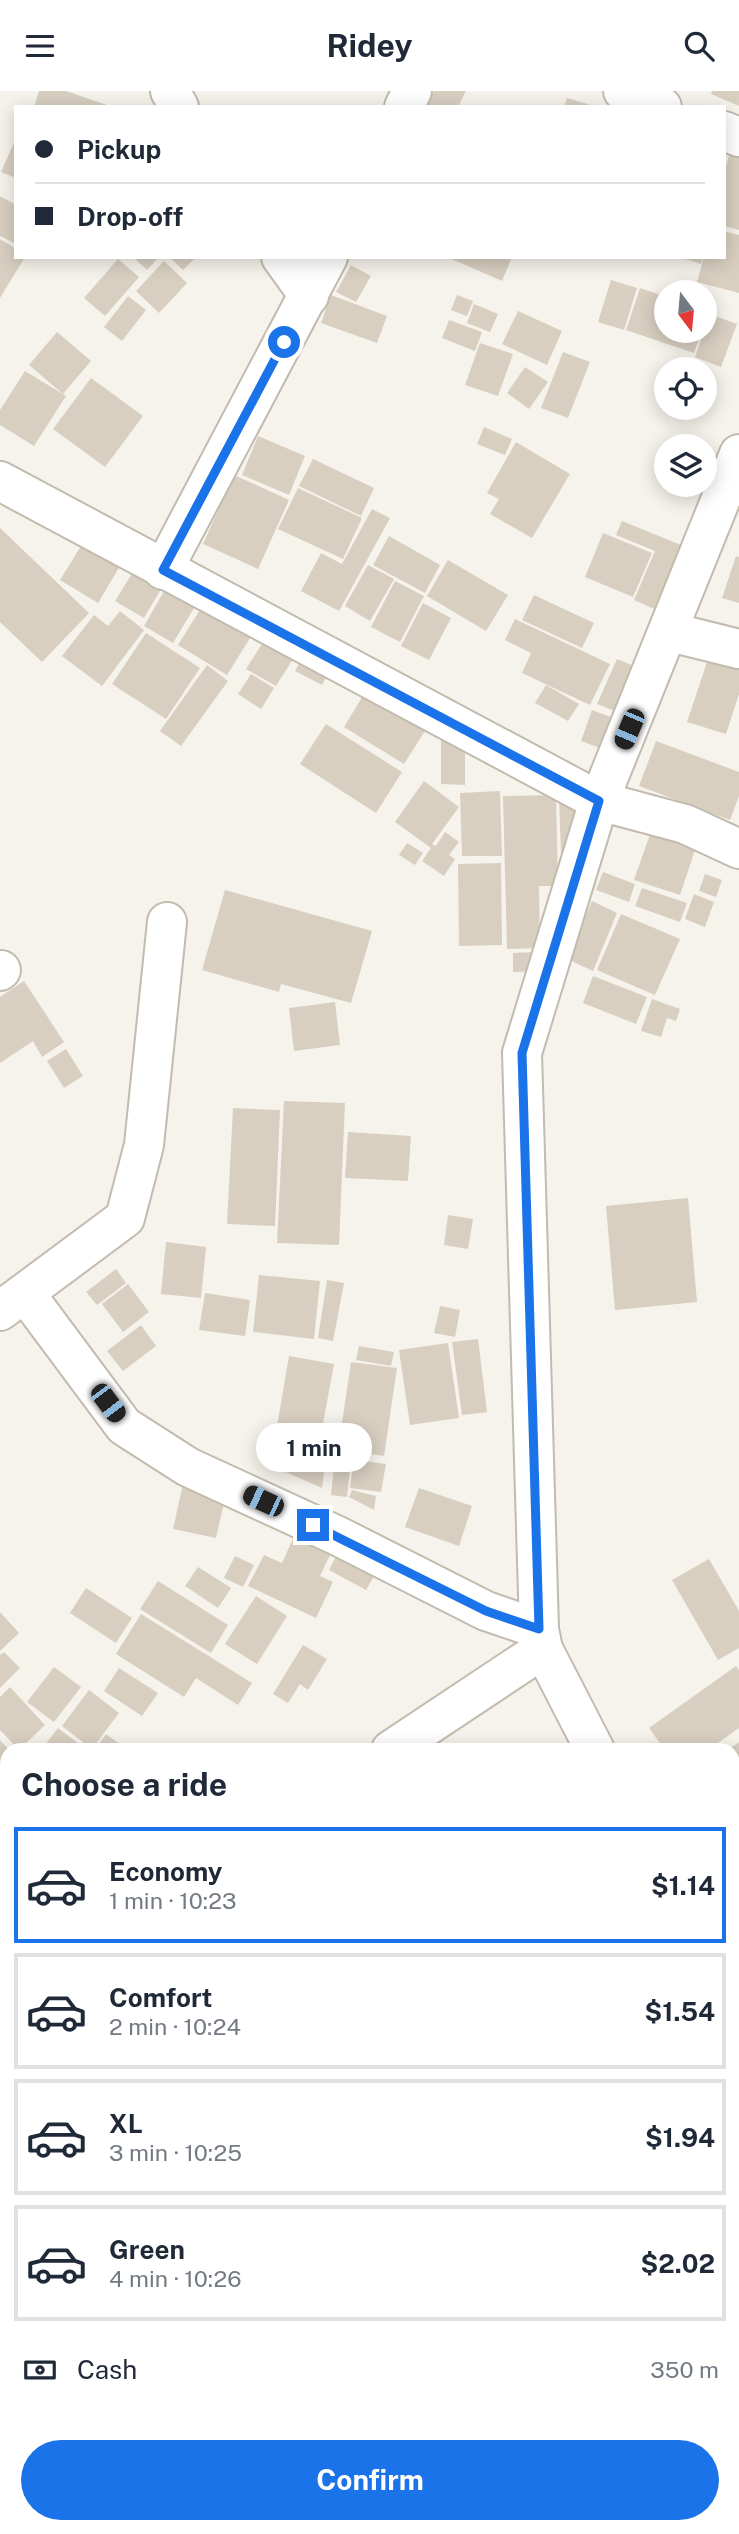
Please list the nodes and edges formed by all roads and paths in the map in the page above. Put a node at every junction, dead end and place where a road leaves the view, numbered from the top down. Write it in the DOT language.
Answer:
graph roads {
  1 [pos="622,91"];
  2 [pos="657,105"];
  3 [pos="282,259"];
  4 [pos="327,259"];
  5 [pos="309,296"];
  6 [pos="739,454"];
  7 [pos="0,481"];
  8 [pos="163,570"];
  9 [pos="670,632"];
  10 [pos="739,649"];
  11 [pos="599,801"];
  12 [pos="739,849"];
  13 [pos="167,922"];
  14 [pos="12,1302"];
  15 [pos="541,1639"];
  16 [pos="400,1743"];
  17 [pos="592,1743"];
  1 -- 2 [label="street"];
  3 -- 5 [label="street"];
  4 -- 5 [label="street"];
  5 -- 8 [label="street"];
  6 -- 9 [label="street"];
  7 -- 8 [label="street"];
  8 -- 11 [label="street"];
  9 -- 10 [label="street"];
  9 -- 11 [label="street"];
  11 -- 12 [label="street"];
  11 -- 15 [label="street"];
  13 -- 14 [label="street"];
  14 -- 15 [label="street"];
  15 -- 16 [label="street"];
  15 -- 17 [label="street"];
}
